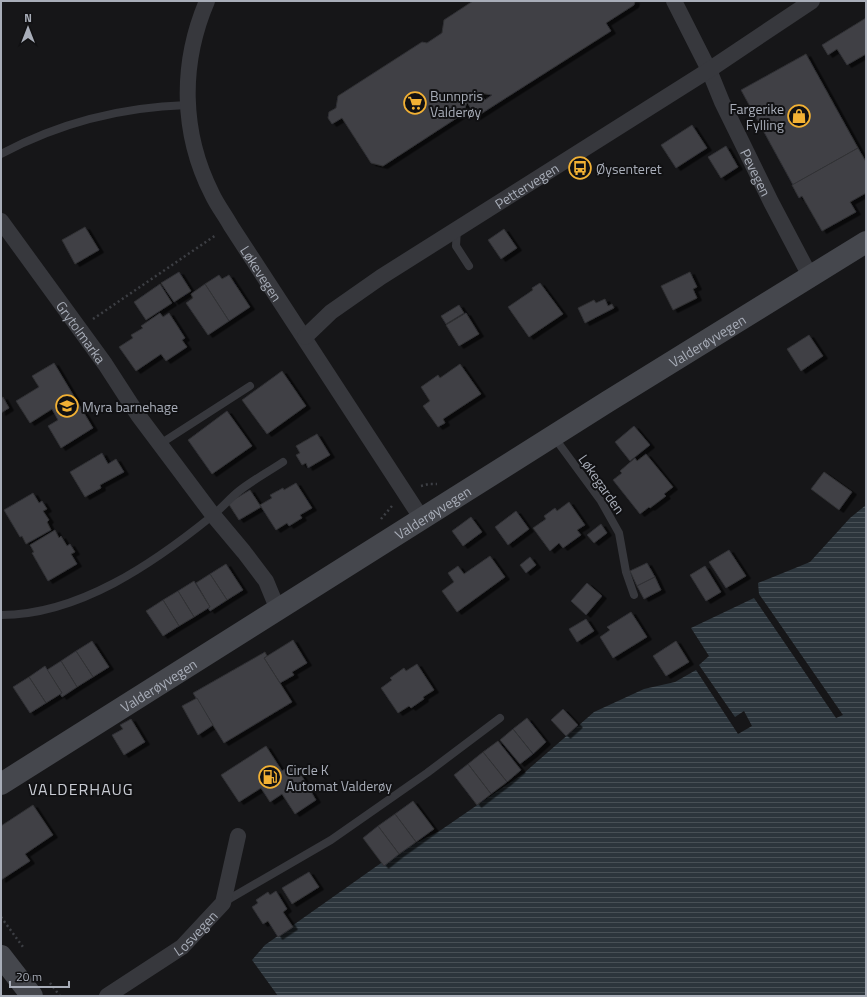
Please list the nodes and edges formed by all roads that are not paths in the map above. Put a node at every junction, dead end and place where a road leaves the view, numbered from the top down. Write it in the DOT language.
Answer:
graph roads {
  1 [pos="207,1"];
  2 [pos="674,1"];
  3 [pos="812,1"];
  4 [pos="709,70"];
  5 [pos="187,105"];
  6 [pos="1,154"];
  7 [pos="1,221"];
  8 [pos="457,227"];
  9 [pos="866,242"];
  10 [pos="469,266"];
  11 [pos="810,276"];
  12 [pos="305,337"];
  13 [pos="250,386"];
  14 [pos="554,437"];
  15 [pos="160,444"];
  16 [pos="283,462"];
  17 [pos="213,515"];
  18 [pos="422,519"];
  19 [pos="634,595"];
  20 [pos="278,610"];
  21 [pos="1,615"];
  22 [pos="500,718"];
  23 [pos="1,784"];
  24 [pos="238,836"];
  25 [pos="223,903"];
  26 [pos="1,956"];
  27 [pos="32,996"];
  28 [pos="108,996"];
  1 -- 5 [label="street, Løkevegen"];
  2 -- 4 [label="street, Pevegen"];
  3 -- 4 [label="street, Pettervegen"];
  4 -- 8 [label="street, Pettervegen"];
  4 -- 11 [label="street, Pevegen"];
  5 -- 6 [label="lane"];
  5 -- 12 [label="street, Løkevegen"];
  7 -- 15 [label="street, Grytolmarka"];
  8 -- 10 [label="lane"];
  8 -- 12 [label="street, Pettervegen"];
  9 -- 11 [label="main road, Valderøyvegen"];
  11 -- 14 [label="main road, Valderøyvegen"];
  12 -- 18 [label="street, Løkevegen"];
  13 -- 15 [label="lane"];
  14 -- 18 [label="main road, Valderøyvegen"];
  14 -- 19 [label="lane, Løkegarden"];
  15 -- 17 [label="street, Grytolmarka"];
  16 -- 17 [label="lane"];
  17 -- 20 [label="street, Grytolmarka"];
  17 -- 21 [label="lane"];
  18 -- 20 [label="main road, Valderøyvegen"];
  20 -- 23 [label="main road, Valderøyvegen"];
  22 -- 25 [label="lane"];
  24 -- 25 [label="street, Losvegen"];
  25 -- 28 [label="street, Losvegen"];
  26 -- 27 [label="main road"];
}
